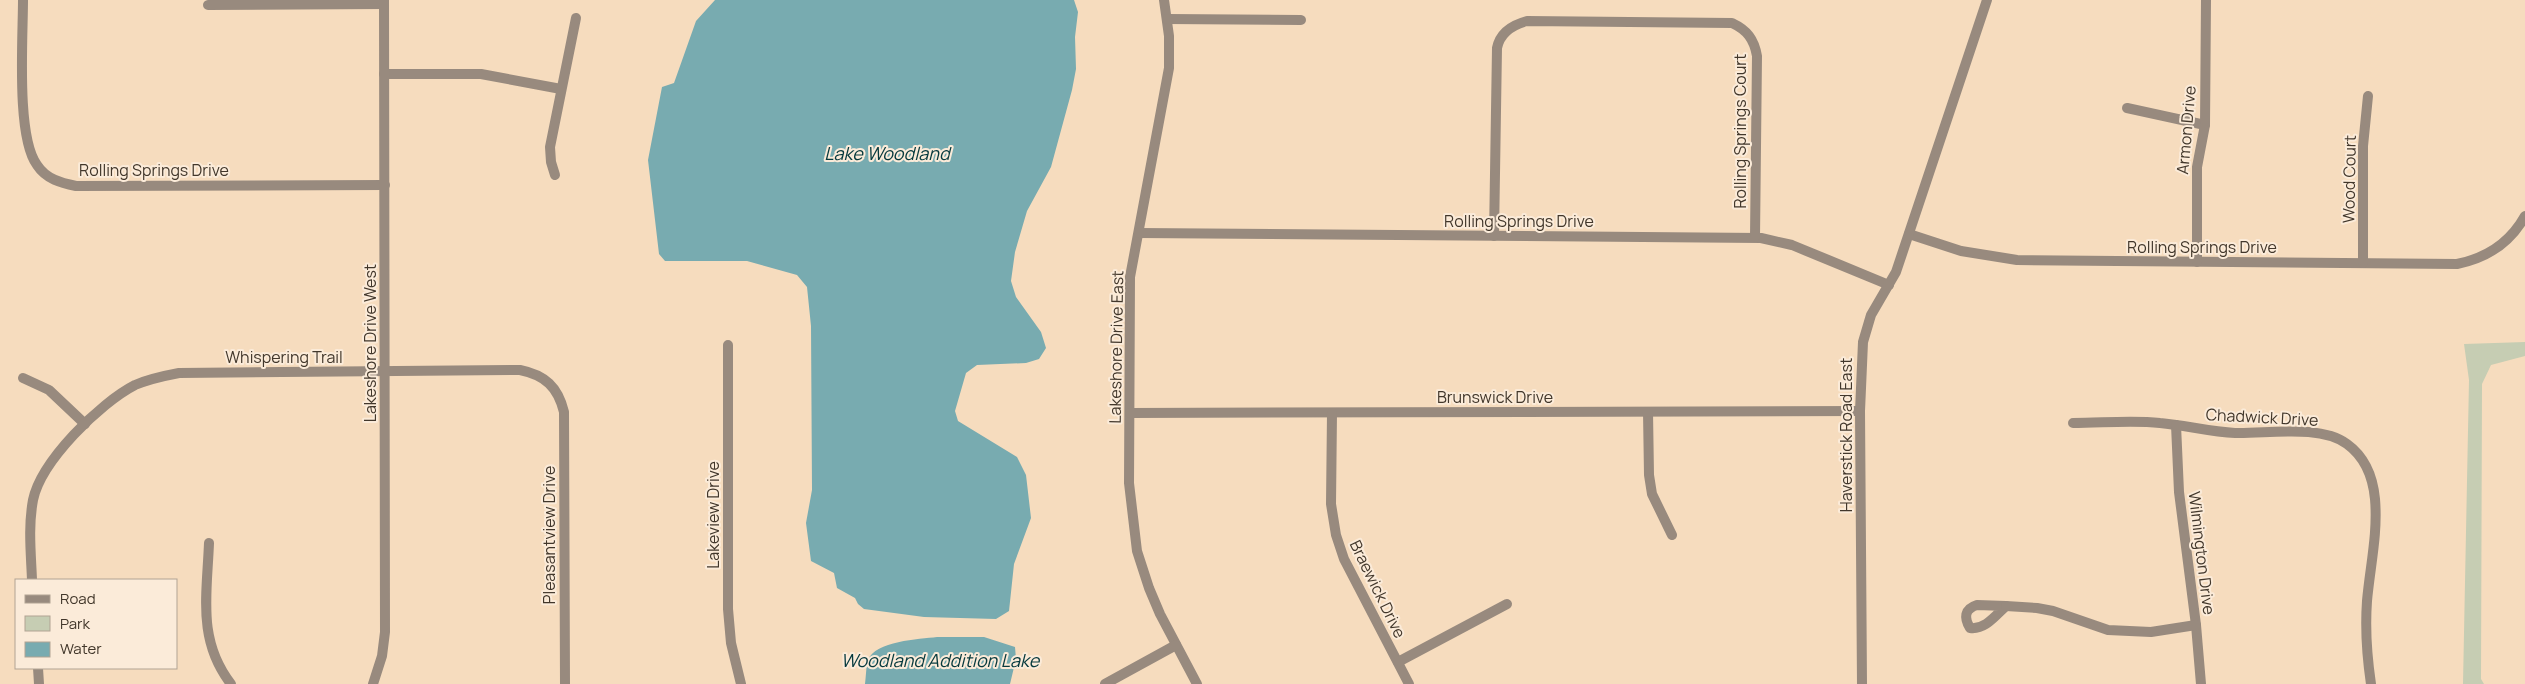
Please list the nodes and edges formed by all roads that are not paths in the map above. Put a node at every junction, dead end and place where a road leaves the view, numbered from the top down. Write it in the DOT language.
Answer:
graph roads {
  1 [pos="23,0"];
  2 [pos="1164,0"];
  3 [pos="1987,0"];
  4 [pos="2206,0"];
  5 [pos="384,2"];
  6 [pos="208,5"];
  7 [pos="576,18"];
  8 [pos="1167,19"];
  9 [pos="1300,20"];
  10 [pos="384,74"];
  11 [pos="561,89"];
  12 [pos="2368,96"];
  13 [pos="2127,108"];
  14 [pos="2205,125"];
  15 [pos="555,175"];
  16 [pos="385,185"];
  17 [pos="2525,216"];
  18 [pos="1139,233"];
  19 [pos="1909,234"];
  20 [pos="1494,236"];
  21 [pos="1755,237"];
  22 [pos="2197,262"];
  23 [pos="2363,263"];
  24 [pos="1889,285"];
  25 [pos="728,346"];
  26 [pos="386,372"];
  27 [pos="23,378"];
  28 [pos="554,388"];
  29 [pos="1860,411"];
  30 [pos="1648,412"];
  31 [pos="1332,413"];
  32 [pos="1130,414"];
  33 [pos="2073,423"];
  34 [pos="85,424"];
  35 [pos="2176,425"];
  36 [pos="1672,535"];
  37 [pos="209,543"];
  38 [pos="32,579"];
  39 [pos="1506,604"];
  40 [pos="2006,606"];
  41 [pos="2196,625"];
  42 [pos="1176,645"];
  43 [pos="1398,662"];
  44 [pos="38,669"];
  45 [pos="39,684"];
  46 [pos="231,684"];
  47 [pos="373,684"];
  48 [pos="564,684"];
  49 [pos="741,684"];
  50 [pos="1105,684"];
  51 [pos="1197,684"];
  52 [pos="1410,684"];
  53 [pos="1862,684"];
  54 [pos="2201,684"];
  55 [pos="2371,684"];
  1 -- 16 [label="street, Rolling Springs Drive"];
  2 -- 8 [label="street, Lakeshore Drive East"];
  3 -- 19 [label="street, Haverstick Road East"];
  4 -- 14 [label="street, Armon Drive"];
  5 -- 6 [label="street"];
  5 -- 10 [label="street, Lakeshore Drive West"];
  7 -- 11 [label="street"];
  8 -- 9 [label="street"];
  8 -- 18 [label="street, Lakeshore Drive East"];
  10 -- 11 [label="street"];
  10 -- 16 [label="street, Lakeshore Drive West"];
  11 -- 15 [label="street"];
  12 -- 23 [label="street, Wood Court"];
  13 -- 14 [label="street"];
  14 -- 22 [label="street, Armon Drive"];
  16 -- 26 [label="street, Lakeshore Drive West"];
  17 -- 23 [label="street, Rolling Springs Drive"];
  18 -- 20 [label="street, Rolling Springs Drive"];
  18 -- 32 [label="street, Lakeshore Drive East"];
  19 -- 22 [label="street, Rolling Springs Drive"];
  19 -- 24 [label="street, Haverstick Road East"];
  20 -- 21 [label="street, Rolling Springs Drive"];
  20 -- 21 [label="street, Rolling Springs Court"];
  21 -- 24 [label="street, Rolling Springs Drive"];
  22 -- 23 [label="street, Rolling Springs Drive"];
  24 -- 29 [label="street, Haverstick Road East"];
  25 -- 49 [label="street, Lakeview Drive"];
  26 -- 28 [label="street, Whispering Trail"];
  26 -- 34 [label="street, Whispering Trail"];
  26 -- 47 [label="street, Lakeshore Drive West"];
  27 -- 34 [label="street"];
  28 -- 48 [label="street, Pleasantview Drive"];
  29 -- 30 [label="street, Brunswick Drive"];
  29 -- 53 [label="street, Haverstick Road East"];
  30 -- 31 [label="street, Brunswick Drive"];
  30 -- 36 [label="street"];
  31 -- 32 [label="street, Brunswick Drive"];
  31 -- 43 [label="street, Braewick Drive"];
  32 -- 42 [label="street, Lakeshore Drive East"];
  33 -- 35 [label="street, Chadwick Drive"];
  34 -- 38 [label="street, Whispering Trail"];
  35 -- 41 [label="street, Wilmington Drive"];
  35 -- 55 [label="street, Chadwick Drive"];
  37 -- 46 [label="street"];
  39 -- 43 [label="street"];
  40 -- 41 [label="street"];
  41 -- 54 [label="street, Wilmington Drive"];
  42 -- 50 [label="street"];
  42 -- 51 [label="street, Lakeshore Drive East"];
  43 -- 52 [label="street, Braewick Drive"];
  44 -- 45 [label="street"];
}
